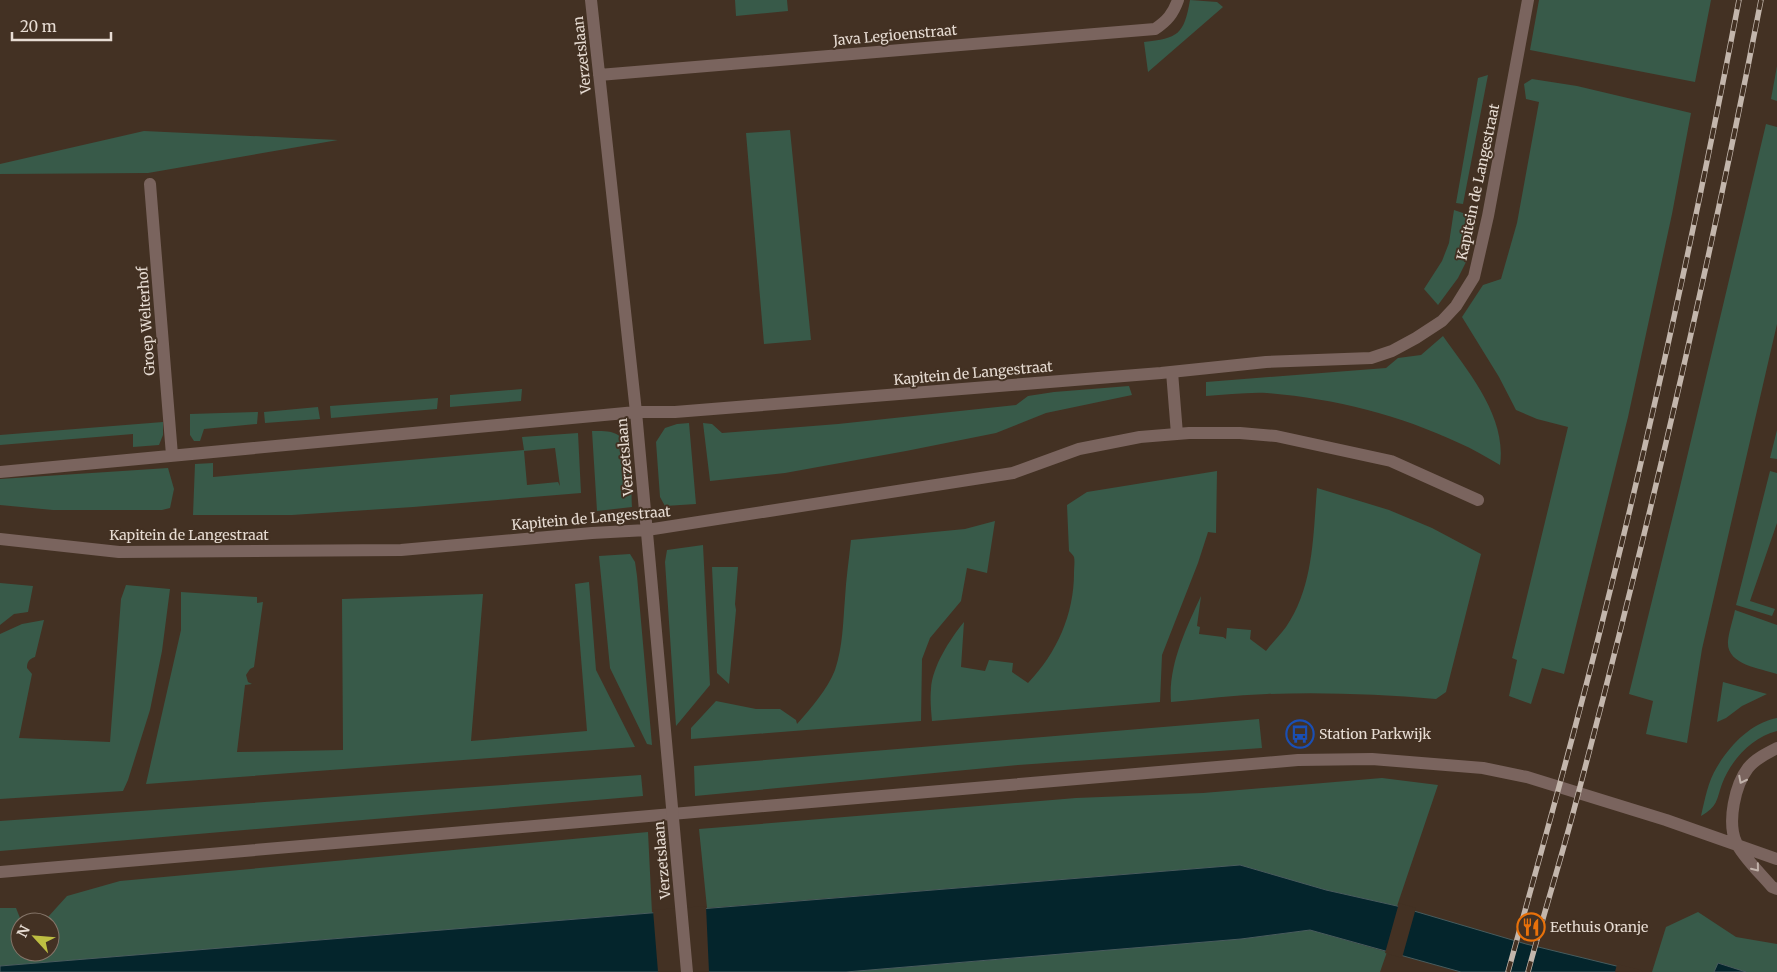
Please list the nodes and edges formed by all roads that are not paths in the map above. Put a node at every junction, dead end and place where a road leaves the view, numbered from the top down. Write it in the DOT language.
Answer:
graph roads {
  1 [pos="591,0"];
  2 [pos="1178,0"];
  3 [pos="1528,0"];
  4 [pos="599,75"];
  5 [pos="150,184"];
  6 [pos="1172,372"];
  7 [pos="636,412"];
  8 [pos="1177,434"];
  9 [pos="172,455"];
  10 [pos="0,472"];
  11 [pos="1478,500"];
  12 [pos="647,530"];
  13 [pos="0,539"];
  14 [pos="1777,748"];
  15 [pos="673,814"];
  16 [pos="1737,844"];
  17 [pos="1777,859"];
  18 [pos="0,872"];
  19 [pos="1777,889"];
  20 [pos="687,972"];
  1 -- 4 [label="street, Verzetslaan"];
  2 -- 4 [label="street, Java Legioenstraat"];
  3 -- 6 [label="street, Kapitein de Langestraat"];
  4 -- 7 [label="street, Verzetslaan"];
  5 -- 9 [label="street, Groep Welterhof"];
  6 -- 7 [label="street, Kapitein de Langestraat"];
  6 -- 8 [label="street"];
  7 -- 9 [label="street, Kapitein de Langestraat"];
  7 -- 12 [label="street, Verzetslaan"];
  8 -- 11 [label="street, Kapitein de Langestraat"];
  8 -- 12 [label="street, Kapitein de Langestraat"];
  9 -- 10 [label="street, Kapitein de Langestraat"];
  12 -- 13 [label="street, Kapitein de Langestraat"];
  12 -- 15 [label="street, Verzetslaan"];
  14 -- 16 [label="street, one-way"];
  15 -- 16 [label="street"];
  15 -- 18 [label="street"];
  15 -- 20 [label="street, Verzetslaan"];
  16 -- 17 [label="street"];
  16 -- 19 [label="street, one-way"];
}
